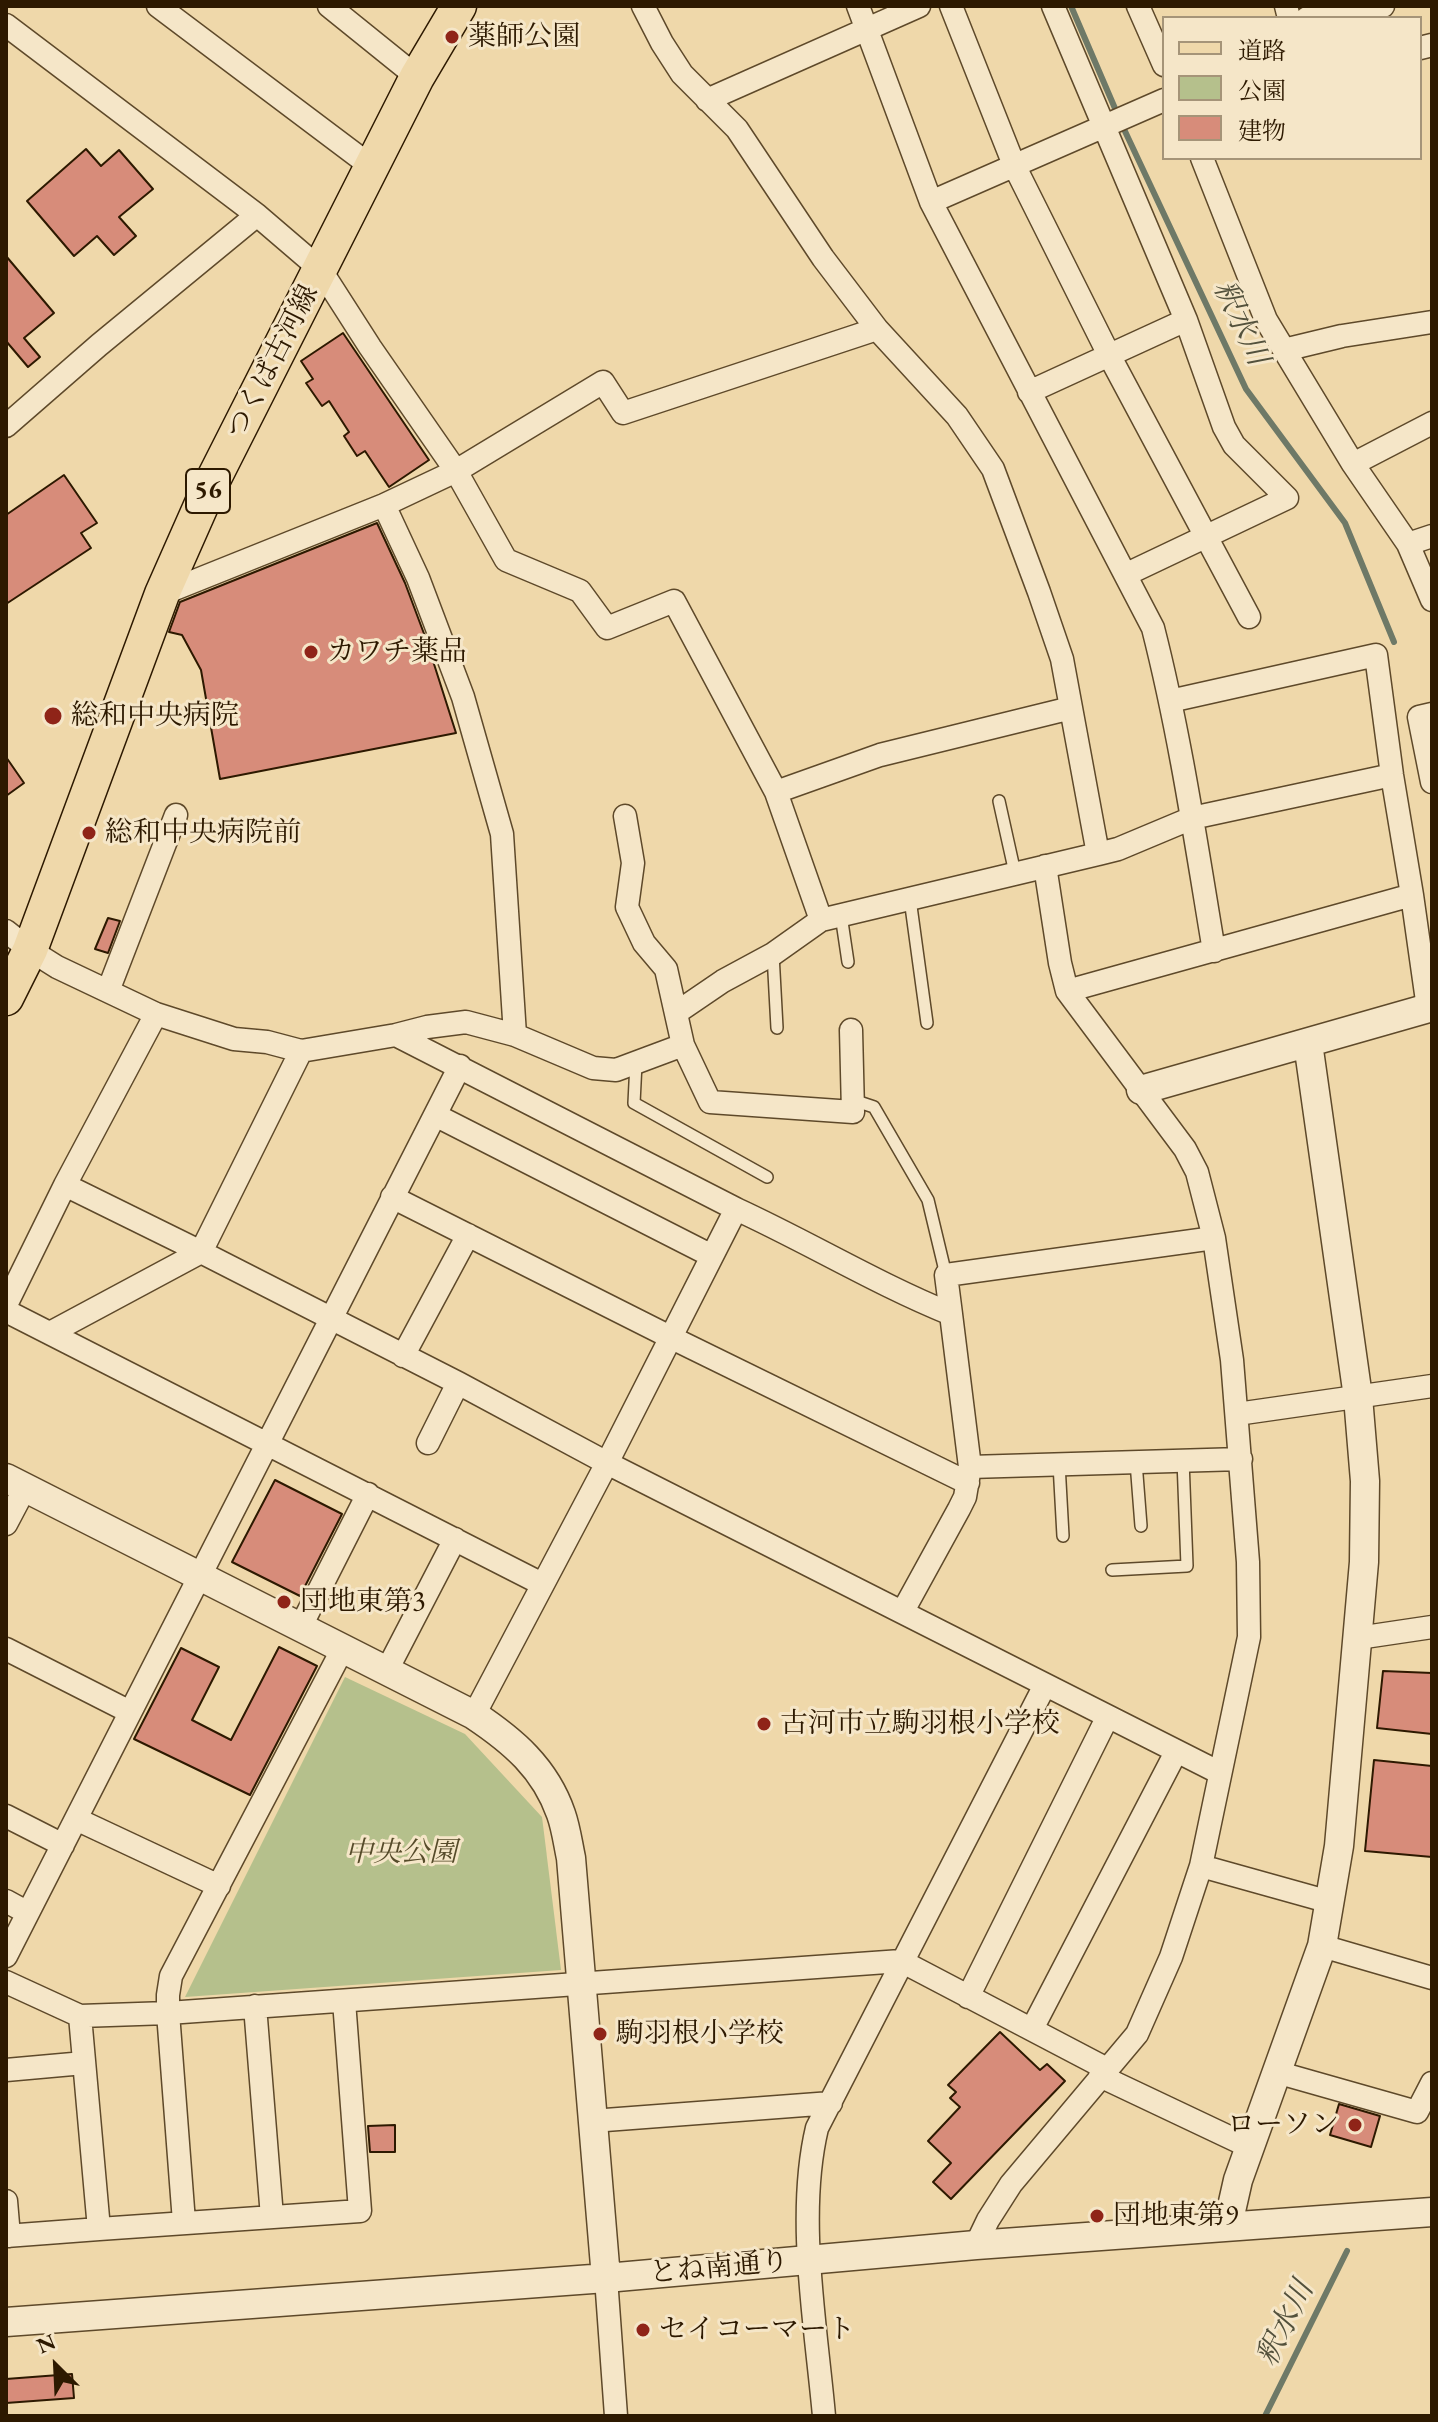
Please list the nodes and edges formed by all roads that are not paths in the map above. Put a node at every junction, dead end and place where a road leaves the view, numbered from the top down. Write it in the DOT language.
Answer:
graph roads {
  1 [pos="158,6"];
  2 [pos="329,6"];
  3 [pos="459,6"];
  4 [pos="643,6"];
  5 [pos="858,6"];
  6 [pos="919,6"];
  7 [pos="951,6"];
  8 [pos="1053,6"];
  9 [pos="1138,6"];
  10 [pos="1383,6"];
  11 [pos="1320,16"];
  12 [pos="6,25"];
  13 [pos="868,28"];
  14 [pos="1162,60"];
  15 [pos="417,77"];
  16 [pos="707,100"];
  17 [pos="1162,101"];
  18 [pos="1105,126"];
  19 [pos="1203,160"];
  20 [pos="1014,165"];
  21 [pos="372,167"];
  22 [pos="931,202"];
  23 [pos="257,215"];
  24 [pos="320,269"];
  25 [pos="1186,320"];
  26 [pos="1432,322"];
  27 [pos="877,329"];
  28 [pos="1284,350"];
  29 [pos="1109,355"];
  30 [pos="1029,392"];
  31 [pos="1432,423"];
  32 [pos="6,426"];
  33 [pos="1353,464"];
  34 [pos="456,471"];
  35 [pos="384,505"];
  36 [pos="1205,536"];
  37 [pos="1432,536"];
  38 [pos="1408,544"];
  39 [pos="1127,574"];
  40 [pos="162,594"];
  41 [pos="1432,600"];
  42 [pos="1249,617"];
  43 [pos="1170,701"];
  44 [pos="1071,708"];
  45 [pos="1432,714"];
  46 [pos="1392,775"];
  47 [pos="1432,782"];
  48 [pos="776,792"];
  49 [pos="999,801"];
  50 [pos="176,815"];
  51 [pos="625,816"];
  52 [pos="1192,818"];
  53 [pos="1098,854"];
  54 [pos="1045,866"];
  55 [pos="1015,873"];
  56 [pos="1412,895"];
  57 [pos="910,899"];
  58 [pos="831,918"];
  59 [pos="18,940"];
  60 [pos="1214,951"];
  61 [pos="773,954"];
  62 [pos="848,962"];
  63 [pos="108,991"];
  64 [pos="1067,991"];
  65 [pos="6,998"];
  66 [pos="1430,1008"];
  67 [pos="676,1013"];
  68 [pos="156,1014"];
  69 [pos="927,1023"];
  70 [pos="777,1028"];
  71 [pos="851,1030"];
  72 [pos="396,1035"];
  73 [pos="515,1035"];
  74 [pos="1308,1043"];
  75 [pos="683,1045"];
  76 [pos="301,1051"];
  77 [pos="636,1063"];
  78 [pos="460,1066"];
  79 [pos="1141,1090"];
  80 [pos="853,1100"];
  81 [pos="435,1115"];
  82 [pos="767,1177"];
  83 [pos="65,1185"];
  84 [pos="392,1197"];
  85 [pos="736,1209"];
  86 [pos="468,1235"];
  87 [pos="1214,1238"];
  88 [pos="201,1252"];
  89 [pos="710,1255"];
  90 [pos="946,1275"];
  91 [pos="6,1308"];
  92 [pos="951,1314"];
  93 [pos="330,1319"];
  94 [pos="50,1333"];
  95 [pos="670,1337"];
  96 [pos="403,1356"];
  97 [pos="458,1383"];
  98 [pos="1432,1386"];
  99 [pos="1358,1397"];
  100 [pos="1237,1414"];
  101 [pos="428,1443"];
  102 [pos="269,1444"];
  103 [pos="1241,1459"];
  104 [pos="1183,1460"];
  105 [pos="1136,1462"];
  106 [pos="607,1463"];
  107 [pos="1059,1464"];
  108 [pos="969,1475"];
  109 [pos="16,1483"];
  110 [pos="368,1494"];
  111 [pos="6,1524"];
  112 [pos="1141,1526"];
  113 [pos="1063,1536"];
  114 [pos="455,1539"];
  115 [pos="1112,1570"];
  116 [pos="199,1576"];
  117 [pos="542,1584"];
  118 [pos="903,1611"];
  119 [pos="1432,1627"];
  120 [pos="300,1628"];
  121 [pos="1358,1638"];
  122 [pos="6,1649"];
  123 [pos="342,1650"];
  124 [pos="386,1672"];
  125 [pos="1045,1685"];
  126 [pos="130,1712"];
  127 [pos="474,1715"];
  128 [pos="1107,1718"];
  129 [pos="1176,1752"];
  130 [pos="1220,1773"];
  131 [pos="6,1816"];
  132 [pos="76,1819"];
  133 [pos="63,1845"];
  134 [pos="1201,1866"];
  135 [pos="219,1886"];
  136 [pos="6,1901"];
  137 [pos="1330,1902"];
  138 [pos="28,1913"];
  139 [pos="1322,1946"];
  140 [pos="6,1956"];
  141 [pos="901,1961"];
  142 [pos="1432,1978"];
  143 [pos="6,1982"];
  144 [pos="581,1984"];
  145 [pos="968,1997"];
  146 [pos="344,2001"];
  147 [pos="255,2006"];
  148 [pos="168,2013"];
  149 [pos="80,2016"];
  150 [pos="1032,2029"];
  151 [pos="84,2063"];
  152 [pos="6,2070"];
  153 [pos="1104,2072"];
  154 [pos="1276,2072"];
  155 [pos="1432,2083"];
  156 [pos="831,2103"];
  157 [pos="592,2121"];
  158 [pos="1250,2147"];
  159 [pos="6,2201"];
  160 [pos="1432,2212"];
  161 [pos="272,2217"];
  162 [pos="184,2222"];
  163 [pos="1230,2226"];
  164 [pos="99,2229"];
  165 [pos="7,2236"];
  166 [pos="976,2245"];
  167 [pos="810,2260"];
  168 [pos="606,2278"];
  169 [pos="6,2322"];
  170 [pos="616,2416"];
  171 [pos="824,2416"];
  1 -- 21 [label="street"];
  2 -- 15 [label="street"];
  3 -- 15 [label="main road, つくば古河線 / 56"];
  4 -- 16 [label="street"];
  5 -- 13 [label="street"];
  6 -- 13 [label="street"];
  7 -- 20 [label="street"];
  8 -- 18 [label="street"];
  9 -- 14 [label="street"];
  10 -- 11 [label="street"];
  12 -- 23 [label="street"];
  13 -- 16 [label="street"];
  13 -- 22 [label="street"];
  15 -- 21 [label="main road, つくば古河線 / 56"];
  16 -- 27 [label="street"];
  17 -- 18 [label="street"];
  18 -- 20 [label="street"];
  18 -- 25 [label="street"];
  19 -- 28 [label="street"];
  20 -- 22 [label="street"];
  20 -- 29 [label="street"];
  21 -- 24 [label="main road, つくば古河線 / 56"];
  22 -- 30 [label="street"];
  23 -- 24 [label="street"];
  23 -- 32 [label="street"];
  24 -- 34 [label="street"];
  24 -- 40 [label="main road, つくば古河線 / 56"];
  25 -- 29 [label="street"];
  25 -- 36 [label="street"];
  26 -- 28 [label="street"];
  27 -- 34 [label="street"];
  27 -- 44 [label="street"];
  28 -- 33 [label="street"];
  29 -- 30 [label="street"];
  29 -- 36 [label="street"];
  30 -- 39 [label="street"];
  31 -- 33 [label="street"];
  33 -- 38 [label="street"];
  34 -- 35 [label="street"];
  34 -- 48 [label="street"];
  35 -- 40 [label="street"];
  35 -- 73 [label="street"];
  36 -- 39 [label="street"];
  36 -- 42 [label="street"];
  37 -- 38 [label="street"];
  38 -- 41 [label="street"];
  39 -- 43 [label="street"];
  40 -- 59 [label="main road, つくば古河線 / 56"];
  43 -- 46 [label="street"];
  43 -- 52 [label="street"];
  44 -- 48 [label="street"];
  44 -- 53 [label="street"];
  45 -- 47 [label="street"];
  46 -- 52 [label="street"];
  46 -- 56 [label="street"];
  48 -- 58 [label="street"];
  49 -- 55 [label="lane"];
  50 -- 63 [label="street"];
  51 -- 67 [label="street"];
  52 -- 53 [label="street"];
  52 -- 60 [label="street"];
  53 -- 54 [label="street"];
  54 -- 55 [label="street"];
  54 -- 64 [label="street"];
  55 -- 57 [label="street"];
  56 -- 60 [label="street"];
  56 -- 66 [label="street"];
  57 -- 58 [label="street"];
  57 -- 69 [label="lane"];
  58 -- 61 [label="street"];
  58 -- 62 [label="lane"];
  59 -- 63 [label="street"];
  59 -- 65 [label="main road, つくば古河線 / 56"];
  60 -- 64 [label="street"];
  61 -- 67 [label="street"];
  61 -- 70 [label="lane"];
  63 -- 68 [label="street"];
  64 -- 79 [label="street"];
  66 -- 74 [label="street"];
  67 -- 75 [label="street"];
  68 -- 76 [label="street"];
  68 -- 83 [label="street"];
  71 -- 80 [label="street"];
  72 -- 73 [label="street"];
  72 -- 76 [label="street"];
  72 -- 78 [label="street"];
  73 -- 77 [label="street"];
  74 -- 79 [label="street"];
  74 -- 99 [label="street"];
  75 -- 77 [label="street"];
  75 -- 80 [label="street"];
  76 -- 88 [label="street"];
  77 -- 82 [label="lane"];
  78 -- 81 [label="street"];
  78 -- 85 [label="street"];
  79 -- 87 [label="street"];
  80 -- 90 [label="lane"];
  81 -- 84 [label="street"];
  81 -- 89 [label="street"];
  83 -- 88 [label="street"];
  83 -- 91 [label="street"];
  84 -- 86 [label="street"];
  84 -- 93 [label="street"];
  85 -- 89 [label="street"];
  85 -- 92 [label="street"];
  86 -- 95 [label="street"];
  86 -- 96 [label="street"];
  87 -- 90 [label="street"];
  87 -- 100 [label="street"];
  88 -- 93 [label="street"];
  88 -- 94 [label="street"];
  89 -- 95 [label="street"];
  90 -- 92 [label="street"];
  91 -- 94 [label="street"];
  92 -- 108 [label="street"];
  93 -- 96 [label="street"];
  93 -- 102 [label="street"];
  94 -- 102 [label="street"];
  95 -- 106 [label="street"];
  95 -- 108 [label="street"];
  96 -- 97 [label="street"];
  97 -- 101 [label="street"];
  97 -- 106 [label="street"];
  98 -- 99 [label="street"];
  99 -- 100 [label="street"];
  99 -- 121 [label="street"];
  100 -- 103 [label="street"];
  102 -- 110 [label="street"];
  102 -- 116 [label="street"];
  103 -- 104 [label="street"];
  103 -- 130 [label="street"];
  104 -- 105 [label="street"];
  104 -- 115 [label="lane"];
  105 -- 107 [label="street"];
  105 -- 112 [label="lane"];
  106 -- 117 [label="street"];
  106 -- 118 [label="street"];
  107 -- 108 [label="street"];
  107 -- 113 [label="lane"];
  108 -- 118 [label="street"];
  109 -- 111 [label="street"];
  109 -- 116 [label="street"];
  110 -- 114 [label="street"];
  110 -- 120 [label="street"];
  114 -- 117 [label="street"];
  114 -- 124 [label="street"];
  116 -- 120 [label="street"];
  116 -- 126 [label="street"];
  117 -- 127 [label="street"];
  118 -- 125 [label="street"];
  119 -- 121 [label="street"];
  120 -- 123 [label="street"];
  121 -- 137 [label="street"];
  122 -- 126 [label="street"];
  123 -- 124 [label="street"];
  123 -- 135 [label="street"];
  124 -- 127 [label="street"];
  125 -- 128 [label="street"];
  125 -- 141 [label="street"];
  126 -- 132 [label="street"];
  127 -- 144 [label="street"];
  128 -- 129 [label="street"];
  128 -- 145 [label="street"];
  129 -- 130 [label="street"];
  129 -- 150 [label="street"];
  130 -- 134 [label="street"];
  131 -- 133 [label="street"];
  132 -- 133 [label="street"];
  132 -- 135 [label="street"];
  133 -- 138 [label="street"];
  134 -- 137 [label="street"];
  134 -- 153 [label="street"];
  135 -- 148 [label="street"];
  136 -- 138 [label="street"];
  137 -- 139 [label="street"];
  138 -- 140 [label="street"];
  139 -- 142 [label="street"];
  139 -- 154 [label="street"];
  141 -- 144 [label="street"];
  141 -- 145 [label="street"];
  141 -- 156 [label="street"];
  143 -- 149 [label="street"];
  144 -- 146 [label="street"];
  144 -- 157 [label="street"];
  145 -- 150 [label="street"];
  146 -- 147 [label="street"];
  146 -- 161 [label="street"];
  147 -- 148 [label="street"];
  147 -- 161 [label="street"];
  148 -- 149 [label="street"];
  148 -- 162 [label="street"];
  149 -- 151 [label="street"];
  150 -- 153 [label="street"];
  151 -- 152 [label="street"];
  151 -- 164 [label="street"];
  153 -- 158 [label="street"];
  153 -- 166 [label="street"];
  154 -- 155 [label="street"];
  154 -- 158 [label="street"];
  156 -- 157 [label="street"];
  156 -- 167 [label="street"];
  157 -- 168 [label="street"];
  158 -- 163 [label="street"];
  159 -- 165 [label="street"];
  160 -- 163 [label="street, とね南通り"];
  161 -- 162 [label="street"];
  162 -- 164 [label="street"];
  163 -- 166 [label="street, とね南通り"];
  164 -- 165 [label="street"];
  166 -- 167 [label="street, とね南通り"];
  167 -- 168 [label="street, とね南通り"];
  167 -- 171 [label="street"];
  168 -- 169 [label="street, とね南通り"];
  168 -- 170 [label="street"];
}
